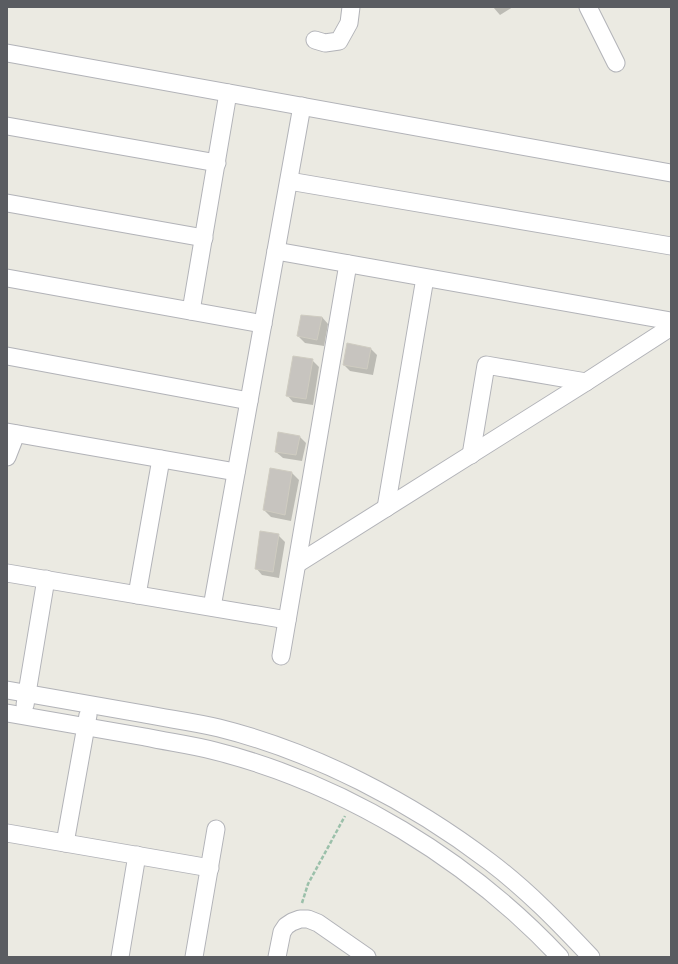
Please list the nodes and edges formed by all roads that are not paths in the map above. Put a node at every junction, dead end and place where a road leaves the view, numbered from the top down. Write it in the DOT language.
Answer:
graph roads {
  1 [pos="351,7"];
  2 [pos="588,7"];
  3 [pos="316,40"];
  4 [pos="7,53"];
  5 [pos="616,63"];
  6 [pos="228,93"];
  7 [pos="302,106"];
  8 [pos="7,126"];
  9 [pos="217,163"];
  10 [pos="671,173"];
  11 [pos="289,181"];
  12 [pos="7,203"];
  13 [pos="204,238"];
  14 [pos="671,246"];
  15 [pos="276,251"];
  16 [pos="348,264"];
  17 [pos="7,278"];
  18 [pos="425,278"];
  19 [pos="191,311"];
  20 [pos="671,321"];
  21 [pos="262,324"];
  22 [pos="671,327"];
  23 [pos="7,356"];
  24 [pos="586,382"];
  25 [pos="249,401"];
  26 [pos="12,433"];
  27 [pos="470,455"];
  28 [pos="7,457"];
  29 [pos="161,459"];
  30 [pos="236,472"];
  31 [pos="386,508"];
  32 [pos="297,564"];
  33 [pos="7,573"];
  34 [pos="46,579"];
  35 [pos="137,595"];
  36 [pos="212,607"];
  37 [pos="287,620"];
  38 [pos="281,656"];
  39 [pos="7,690"];
  40 [pos="26,694"];
  41 [pos="90,705"];
  42 [pos="15,714"];
  43 [pos="86,727"];
  44 [pos="363,783"];
  45 [pos="352,803"];
  46 [pos="216,829"];
  47 [pos="7,833"];
  48 [pos="65,843"];
  49 [pos="137,855"];
  50 [pos="210,868"];
  51 [pos="533,898"];
  52 [pos="518,915"];
  53 [pos="364,956"];
  54 [pos="120,957"];
  55 [pos="194,957"];
  56 [pos="277,957"];
  57 [pos="560,957"];
  58 [pos="591,957"];
  1 -- 3 [label="street"];
  2 -- 5 [label="street"];
  4 -- 6 [label="street"];
  6 -- 7 [label="street"];
  6 -- 9 [label="street"];
  7 -- 10 [label="street"];
  7 -- 11 [label="street"];
  8 -- 9 [label="street"];
  9 -- 13 [label="street"];
  11 -- 14 [label="street"];
  11 -- 15 [label="street"];
  12 -- 13 [label="street"];
  13 -- 19 [label="street"];
  15 -- 16 [label="street"];
  15 -- 21 [label="street"];
  16 -- 18 [label="street"];
  16 -- 32 [label="street"];
  17 -- 19 [label="street"];
  18 -- 20 [label="street"];
  18 -- 31 [label="street"];
  19 -- 21 [label="street"];
  21 -- 25 [label="street"];
  22 -- 24 [label="street"];
  23 -- 25 [label="street"];
  24 -- 27 [label="street"];
  24 -- 27 [label="street"];
  25 -- 30 [label="street"];
  26 -- 28 [label="street"];
  26 -- 29 [label="street"];
  27 -- 31 [label="street"];
  29 -- 30 [label="street"];
  29 -- 35 [label="street"];
  30 -- 36 [label="street"];
  31 -- 32 [label="street"];
  32 -- 37 [label="street"];
  33 -- 34 [label="street"];
  34 -- 35 [label="street"];
  34 -- 40 [label="street"];
  35 -- 36 [label="street"];
  36 -- 37 [label="street"];
  37 -- 38 [label="street"];
  39 -- 40 [label="street"];
  40 -- 41 [label="street"];
  40 -- 42 [label="street"];
  41 -- 43 [label="street"];
  41 -- 44 [label="street"];
  42 -- 43 [label="street"];
  43 -- 45 [label="street"];
  43 -- 48 [label="street"];
  44 -- 45 [label="street"];
  44 -- 51 [label="street"];
  45 -- 52 [label="street"];
  46 -- 50 [label="street"];
  47 -- 48 [label="street"];
  48 -- 49 [label="street"];
  49 -- 50 [label="street"];
  49 -- 54 [label="street"];
  50 -- 55 [label="street"];
  51 -- 52 [label="street"];
  51 -- 58 [label="street"];
  52 -- 57 [label="street"];
  53 -- 56 [label="street"];
}
